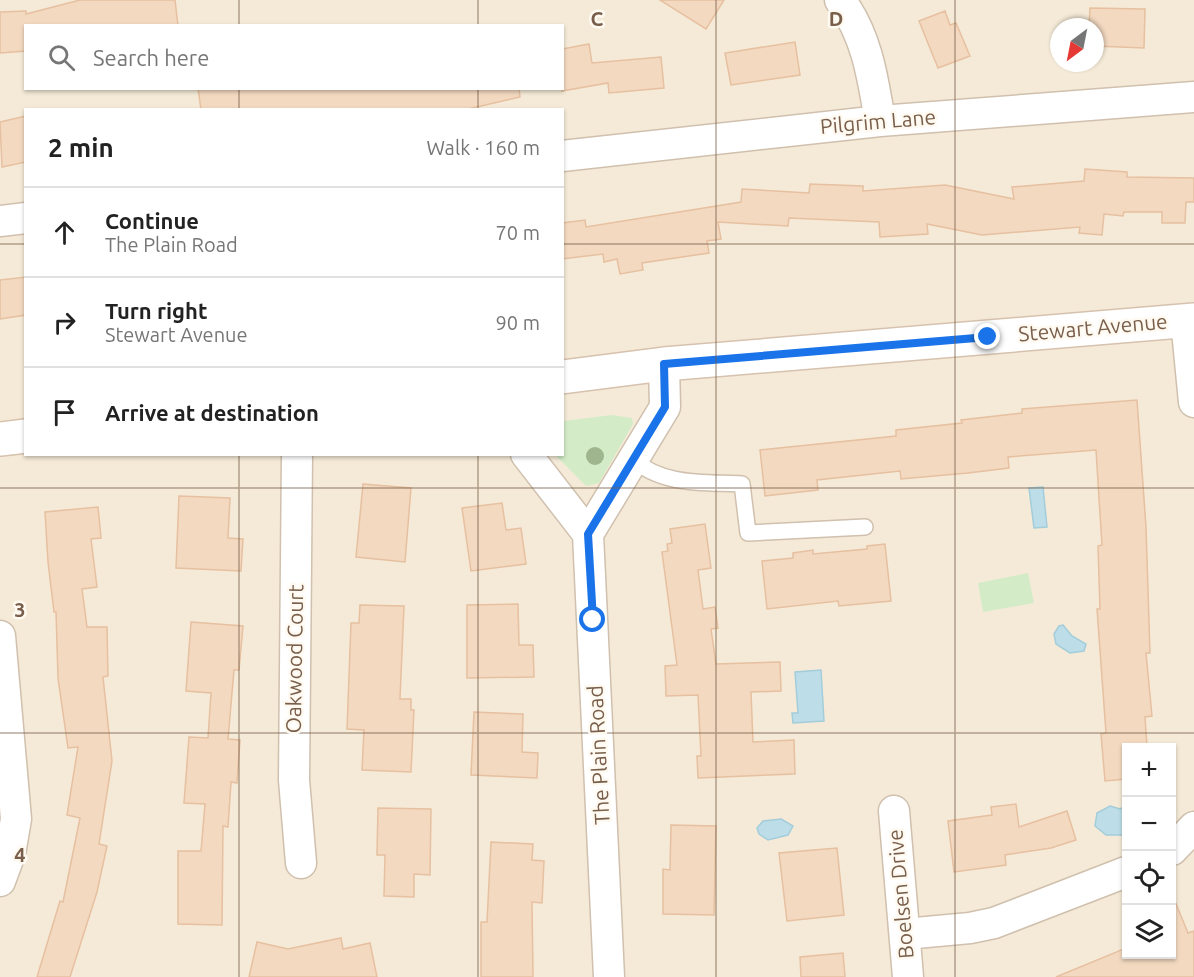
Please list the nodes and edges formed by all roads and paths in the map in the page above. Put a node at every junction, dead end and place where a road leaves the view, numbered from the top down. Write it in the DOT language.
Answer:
graph roads {
  1 [pos="840,0"];
  2 [pos="1194,97"];
  3 [pos="880,122"];
  4 [pos="564,156"];
  5 [pos="24,219"];
  6 [pos="0,221"];
  7 [pos="1190,320"];
  8 [pos="664,364"];
  9 [pos="564,377"];
  10 [pos="1194,402"];
  11 [pos="24,436"];
  12 [pos="0,438"];
  13 [pos="297,456"];
  14 [pos="528,456"];
  15 [pos="633,459"];
  16 [pos="865,527"];
  17 [pos="588,534"];
  18 [pos="0,636"];
  19 [pos="5,742"];
  20 [pos="894,811"];
  21 [pos="1194,828"];
  22 [pos="1176,846"];
  23 [pos="301,863"];
  24 [pos="1122,874"];
  25 [pos="0,881"];
  26 [pos="905,934"];
  27 [pos="609,977"];
  28 [pos="908,977"];
  1 -- 3 [label="street"];
  2 -- 3 [label="street, Pilgrim Lane"];
  3 -- 4 [label="street, Pilgrim Lane"];
  5 -- 6 [label="street"];
  7 -- 8 [label="street, Stewart Avenue"];
  7 -- 10 [label="street"];
  8 -- 9 [label="street, Stewart Avenue"];
  8 -- 15 [label="street"];
  11 -- 12 [label="street"];
  13 -- 23 [label="street, Oakwood Court"];
  14 -- 17 [label="street"];
  15 -- 16 [label="lane"];
  15 -- 17 [label="street"];
  17 -- 27 [label="street, The Plain Road"];
  18 -- 19 [label="street"];
  19 -- 25 [label="street"];
  20 -- 26 [label="street, Boelsen Drive"];
  21 -- 22 [label="street"];
  24 -- 26 [label="street"];
  26 -- 28 [label="street, Boelsen Drive"];
}
